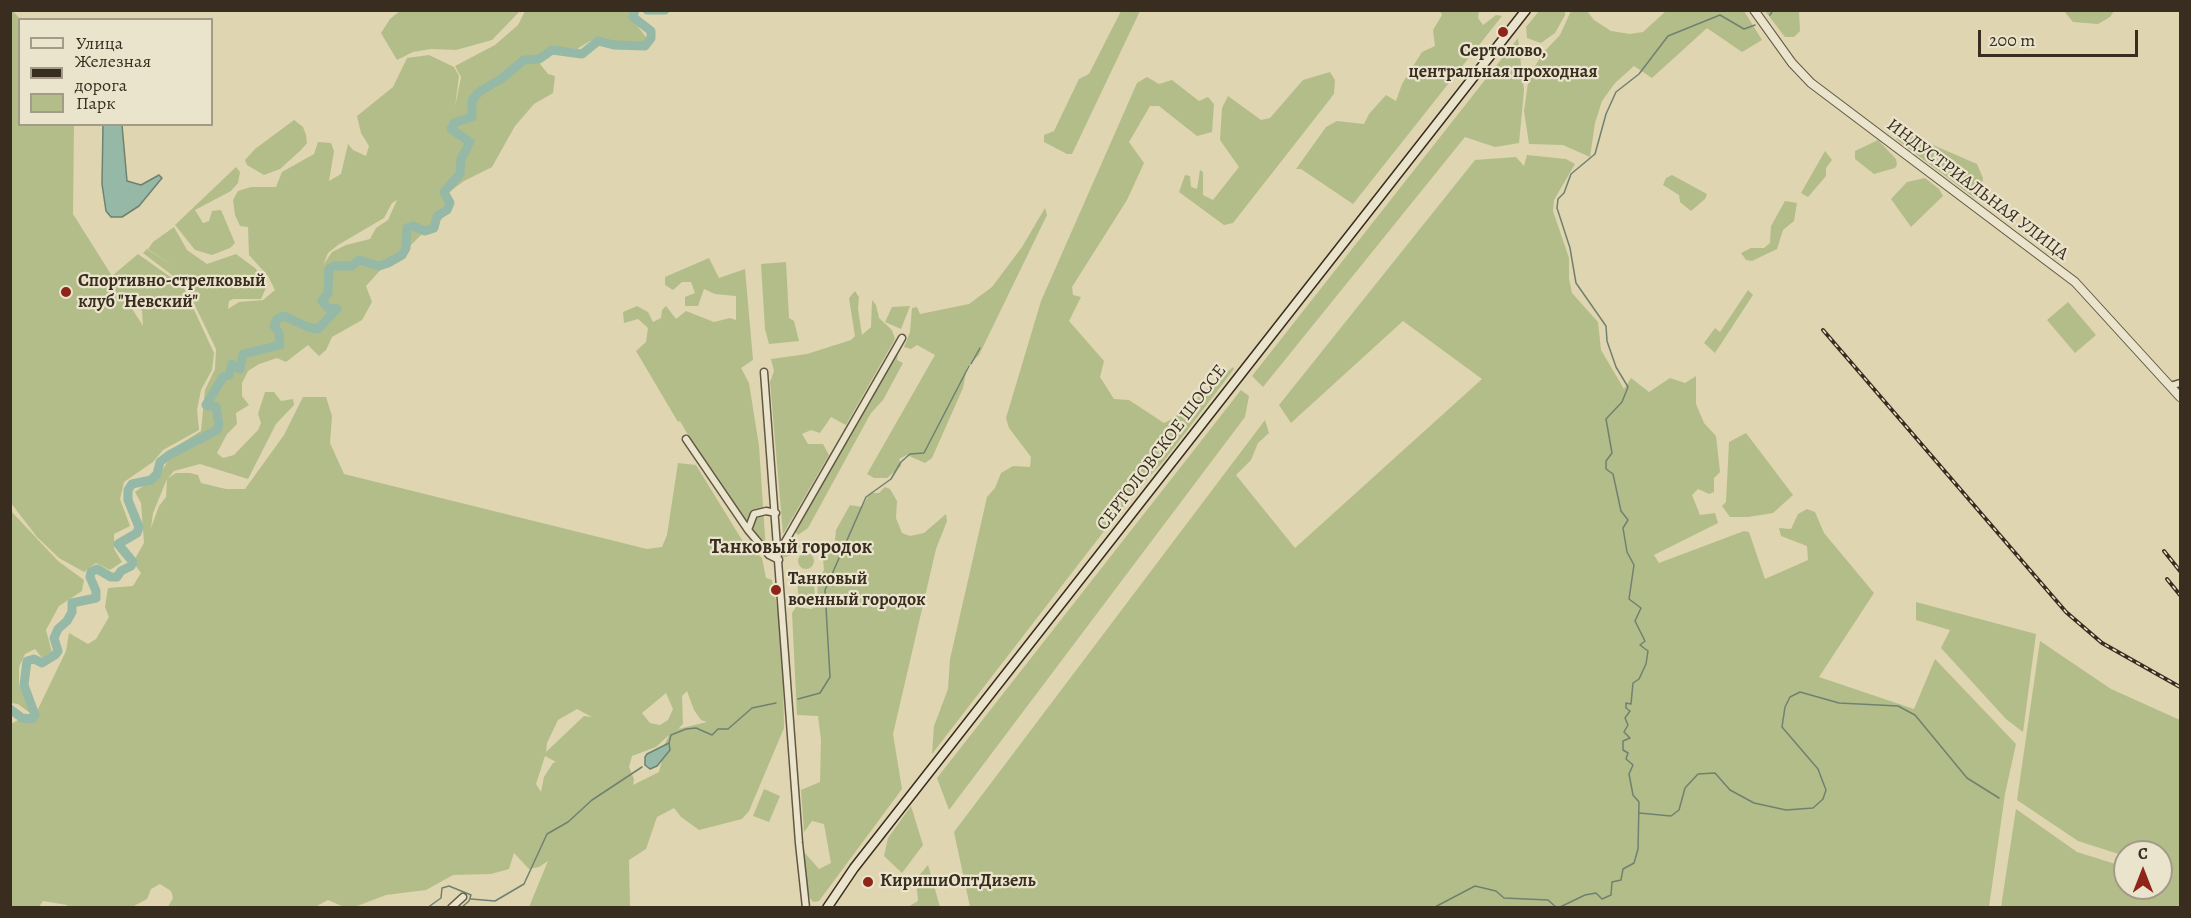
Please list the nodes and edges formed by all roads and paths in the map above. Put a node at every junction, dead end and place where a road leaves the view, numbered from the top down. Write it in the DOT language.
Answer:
graph roads {
  1 [pos="1526,10"];
  2 [pos="1754,10"];
  3 [pos="902,338"];
  4 [pos="764,372"];
  5 [pos="2181,383"];
  6 [pos="2170,386"];
  7 [pos="2181,397"];
  8 [pos="686,439"];
  9 [pos="776,513"];
  10 [pos="748,530"];
  11 [pos="778,557"];
  12 [pos="463,897"];
  13 [pos="451,908"];
  14 [pos="806,908"];
  15 [pos="827,908"];
  1 -- 15 [label="main road, СЕРТОЛОВСКОЕ ШОССЕ"];
  2 -- 6 [label="street, ИНДУСТРИАЛЬНАЯ УЛИЦА"];
  3 -- 11 [label="street"];
  4 -- 9 [label="street"];
  5 -- 6 [label="street"];
  6 -- 7 [label="street, ИНДУСТРИАЛЬНАЯ УЛИЦА"];
  8 -- 10 [label="street"];
  9 -- 10 [label="street"];
  9 -- 11 [label="street"];
  10 -- 11 [label="street"];
  11 -- 14 [label="street"];
  12 -- 13 [label="street"];
}
